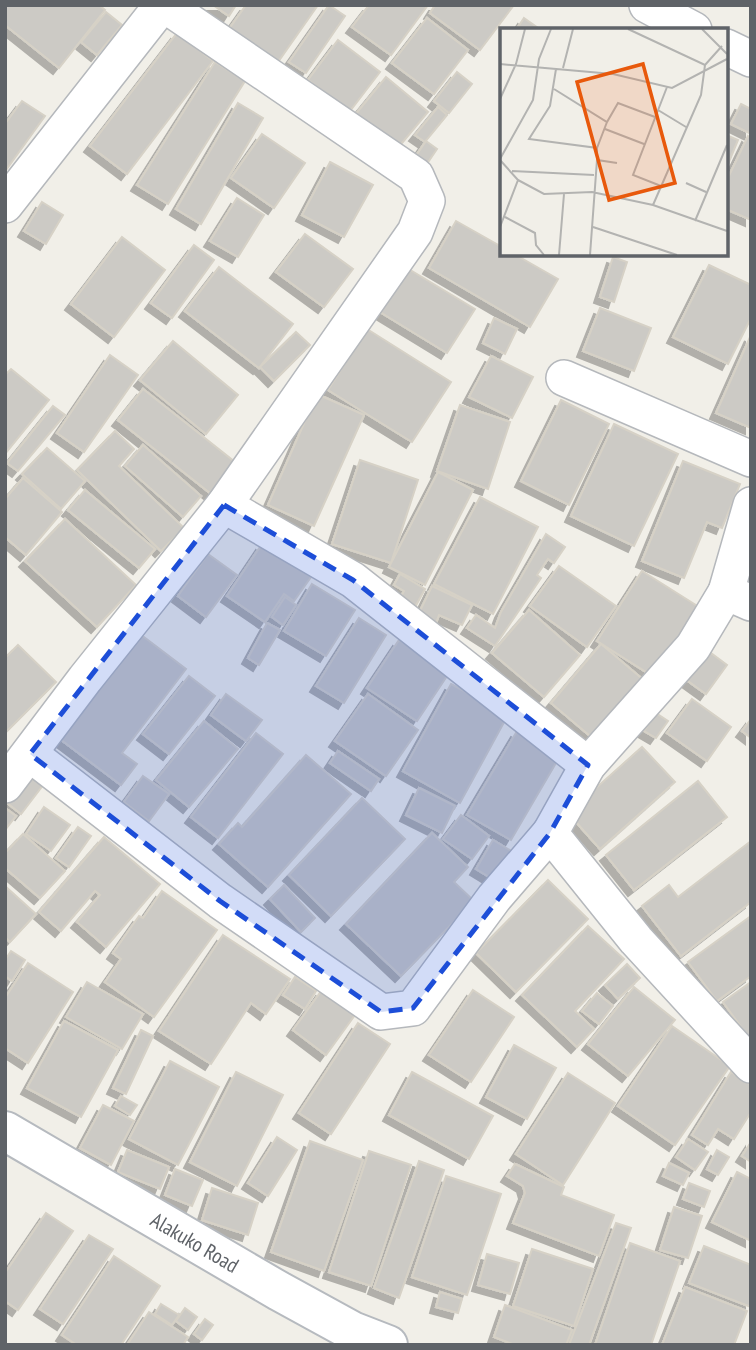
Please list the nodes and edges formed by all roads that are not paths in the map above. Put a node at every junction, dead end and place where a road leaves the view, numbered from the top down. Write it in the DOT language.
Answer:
graph roads {
  1 [pos="164,5"];
  2 [pos="647,5"];
  3 [pos="690,28"];
  4 [pos="728,48"];
  5 [pos="751,59"];
  6 [pos="5,205"];
  7 [pos="564,377"];
  8 [pos="751,459"];
  9 [pos="224,505"];
  10 [pos="751,505"];
  11 [pos="738,598"];
  12 [pos="30,754"];
  13 [pos="589,765"];
  14 [pos="5,785"];
  15 [pos="550,833"];
  16 [pos="751,1065"];
  17 [pos="5,1131"];
  18 [pos="388,1345"];
  1 -- 6 [label="street"];
  1 -- 9 [label="street"];
  2 -- 3 [label="street"];
  4 -- 5 [label="street"];
  7 -- 8 [label="street"];
  9 -- 12 [label="street"];
  9 -- 13 [label="street"];
  10 -- 11 [label="street"];
  11 -- 13 [label="street"];
  12 -- 14 [label="street"];
  12 -- 15 [label="street"];
  13 -- 15 [label="street"];
  15 -- 16 [label="street"];
  17 -- 18 [label="main road, Alakuko Road"];
}
